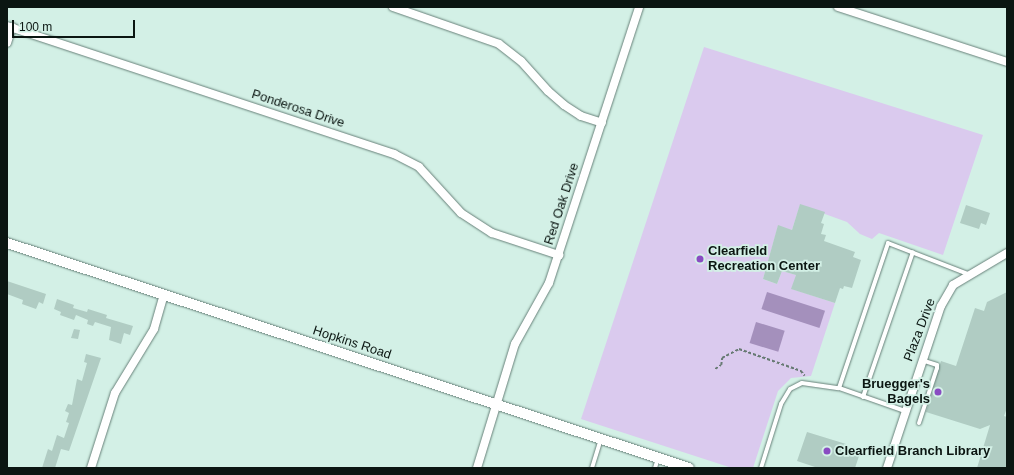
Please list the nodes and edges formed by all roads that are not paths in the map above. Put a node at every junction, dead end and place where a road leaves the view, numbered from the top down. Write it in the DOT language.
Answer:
graph roads {
  1 [pos="393,7"];
  2 [pos="639,7"];
  3 [pos="838,7"];
  4 [pos="9,27"];
  5 [pos="7,43"];
  6 [pos="1007,62"];
  7 [pos="602,123"];
  8 [pos="7,243"];
  9 [pos="914,252"];
  10 [pos="1007,253"];
  11 [pos="559,255"];
  12 [pos="968,274"];
  13 [pos="164,295"];
  14 [pos="922,359"];
  15 [pos="839,388"];
  16 [pos="863,397"];
  17 [pos="497,404"];
  18 [pos="905,411"];
  19 [pos="919,423"];
  20 [pos="601,439"];
  21 [pos="657,463"];
  22 [pos="90,468"];
  23 [pos="478,468"];
  24 [pos="592,468"];
  25 [pos="689,468"];
  26 [pos="761,468"];
  27 [pos="887,468"];
  1 -- 7 [label="street"];
  2 -- 7 [label="street, Red Oak Drive"];
  3 -- 6 [label="street"];
  4 -- 5 [label="street"];
  4 -- 11 [label="street, Ponderosa Drive"];
  7 -- 11 [label="street, Red Oak Drive"];
  8 -- 13 [label="street, Hopkins Road"];
  9 -- 12 [label="lane"];
  9 -- 15 [label="lane"];
  9 -- 16 [label="lane"];
  10 -- 12 [label="street, Plaza Drive"];
  11 -- 17 [label="street, Red Oak Drive"];
  12 -- 14 [label="street, Plaza Drive"];
  13 -- 17 [label="street, Hopkins Road"];
  13 -- 22 [label="street"];
  14 -- 18 [label="street, Plaza Drive"];
  14 -- 19 [label="lane"];
  15 -- 16 [label="lane"];
  15 -- 26 [label="lane"];
  16 -- 18 [label="lane"];
  17 -- 20 [label="street, Hopkins Road"];
  17 -- 23 [label="street, Red Oak Drive"];
  18 -- 27 [label="street, Plaza Drive"];
  20 -- 21 [label="street, Hopkins Road"];
  20 -- 24 [label="lane"];
  21 -- 25 [label="street, Hopkins Road"];
}
